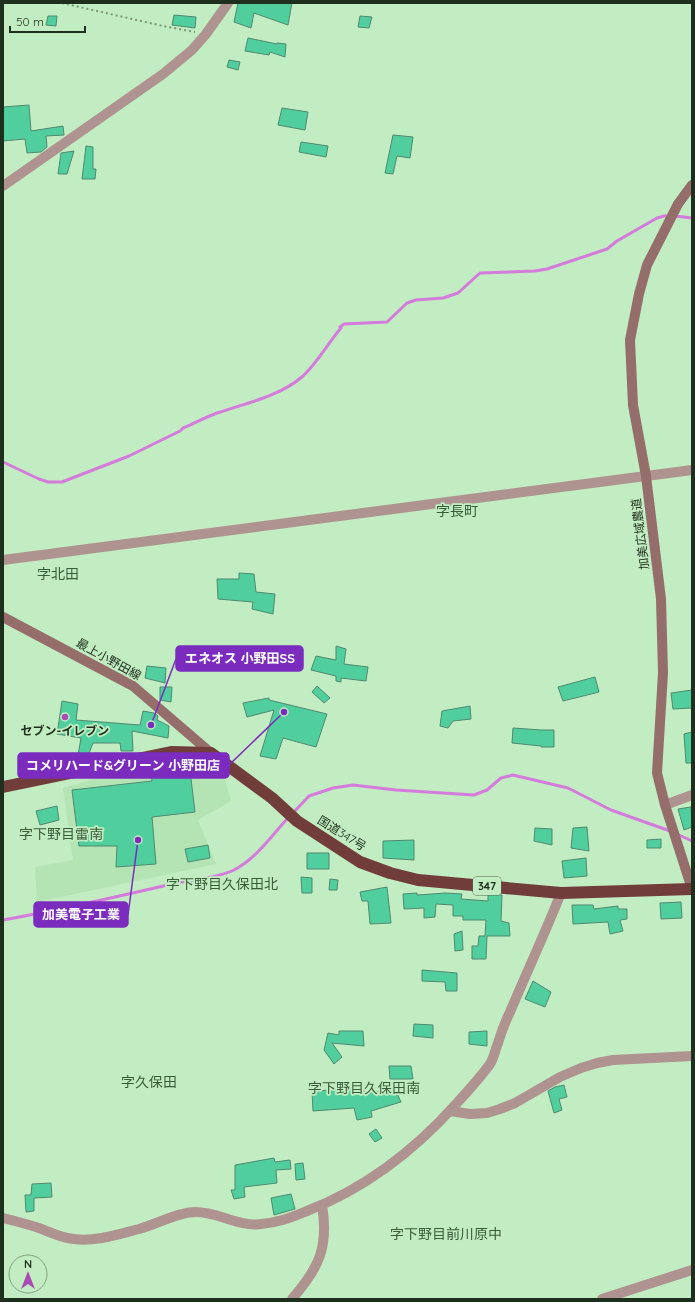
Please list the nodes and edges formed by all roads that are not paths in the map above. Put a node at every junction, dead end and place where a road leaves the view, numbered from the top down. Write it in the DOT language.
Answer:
graph roads {
  1 [pos="228,3"];
  2 [pos="692,185"];
  3 [pos="3,186"];
  4 [pos="692,470"];
  5 [pos="646,476"];
  6 [pos="3,560"];
  7 [pos="3,617"];
  8 [pos="211,753"];
  9 [pos="3,787"];
  10 [pos="692,795"];
  11 [pos="665,804"];
  12 [pos="692,889"];
  13 [pos="561,893"];
  14 [pos="692,1056"];
  15 [pos="450,1111"];
  16 [pos="322,1205"];
  17 [pos="3,1218"];
  18 [pos="692,1270"];
  19 [pos="292,1299"];
  20 [pos="602,1299"];
  1 -- 3 [label="street"];
  2 -- 5 [label="street, 加美広域農道"];
  4 -- 5 [label="street"];
  5 -- 6 [label="street"];
  5 -- 11 [label="street, 加美広域農道"];
  7 -- 8 [label="street, 最上小野田線"];
  8 -- 9 [label="highway"];
  8 -- 13 [label="highway, 国道347号 / 347"];
  10 -- 11 [label="street"];
  11 -- 12 [label="street, 加美広域農道"];
  12 -- 13 [label="highway, 国道347号 / 347"];
  13 -- 15 [label="street"];
  14 -- 15 [label="street"];
  15 -- 16 [label="street"];
  16 -- 17 [label="street"];
  16 -- 19 [label="street"];
  18 -- 20 [label="street"];
}
